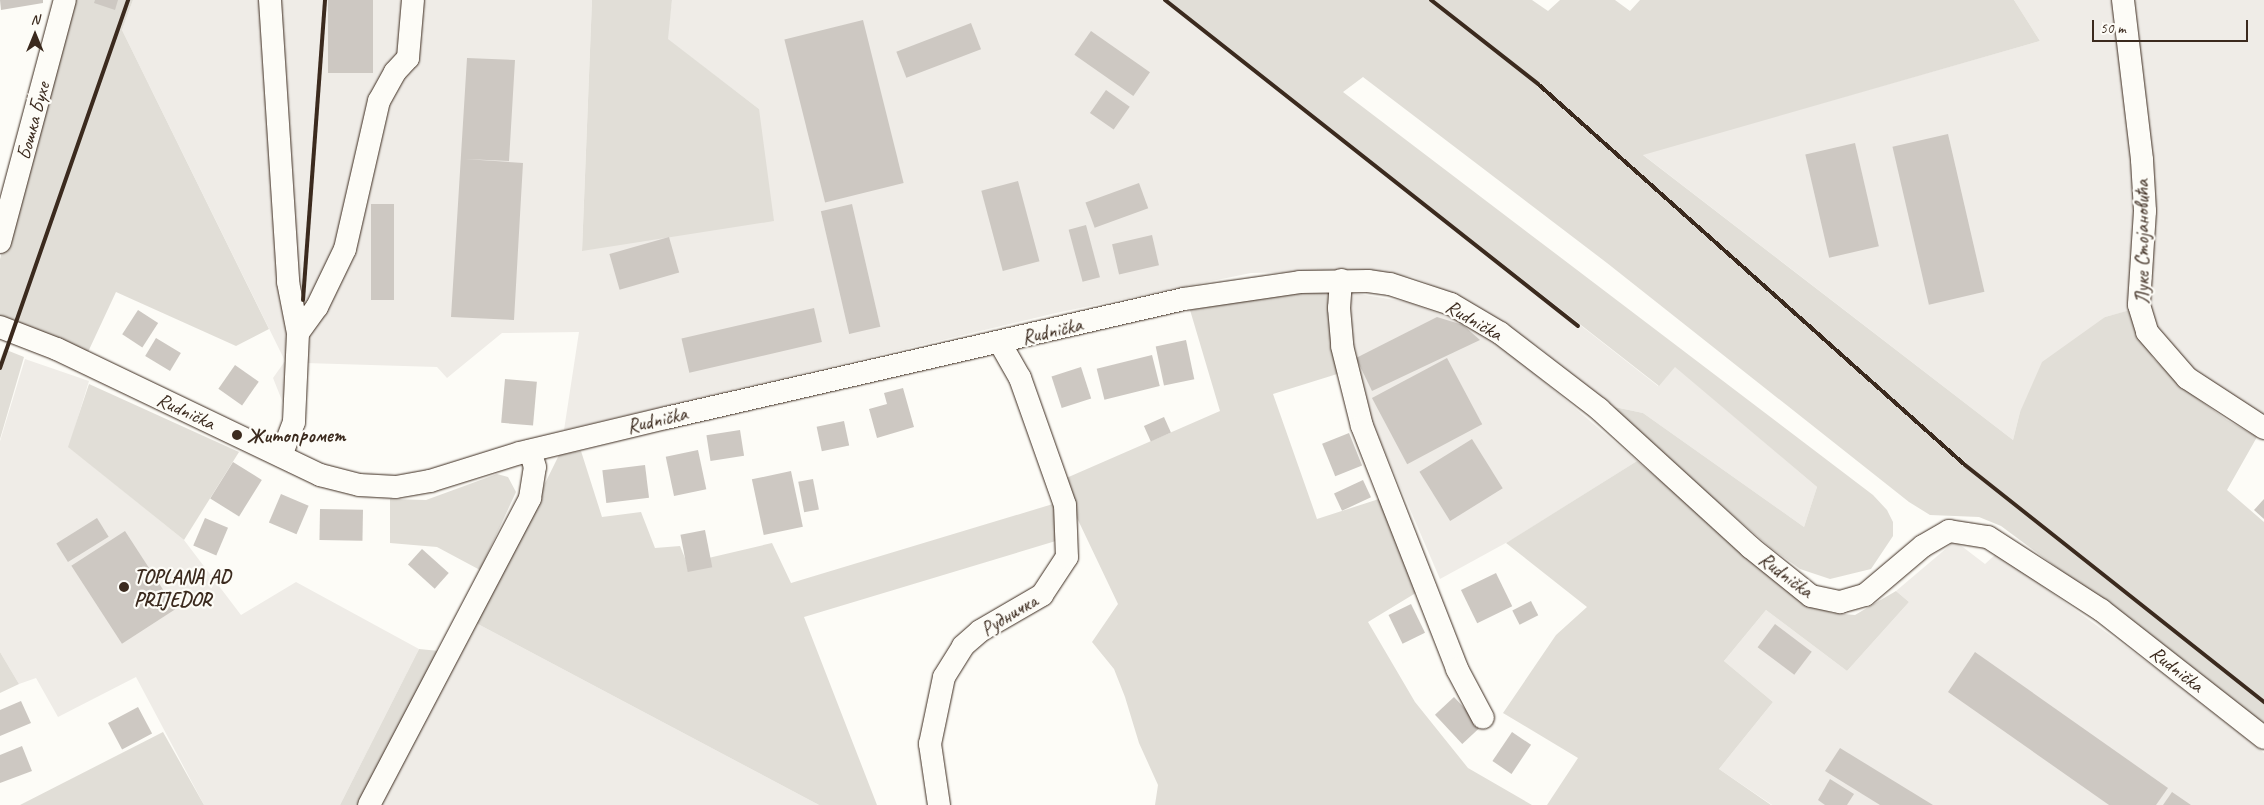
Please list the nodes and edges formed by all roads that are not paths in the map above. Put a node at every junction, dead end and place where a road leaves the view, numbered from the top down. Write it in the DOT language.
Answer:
graph roads {
  1 [pos="65,0"];
  2 [pos="270,0"];
  3 [pos="413,0"];
  4 [pos="2123,0"];
  5 [pos="0,242"];
  6 [pos="1341,280"];
  7 [pos="0,327"];
  8 [pos="298,334"];
  9 [pos="1000,343"];
  10 [pos="2264,428"];
  11 [pos="530,451"];
  12 [pos="281,456"];
  13 [pos="1483,718"];
  14 [pos="2264,738"];
  15 [pos="369,805"];
  16 [pos="940,805"];
  1 -- 5 [label="street, Бошка Бухе"];
  2 -- 8 [label="street"];
  3 -- 8 [label="street"];
  4 -- 10 [label="street, Луке Стојановића"];
  6 -- 9 [label="street, Rudnička"];
  6 -- 13 [label="street"];
  6 -- 14 [label="street, Rudnička"];
  7 -- 12 [label="street, Rudnička"];
  8 -- 12 [label="street"];
  9 -- 11 [label="street, Rudnička"];
  9 -- 16 [label="street, Рудничка"];
  11 -- 12 [label="street, Rudnička"];
  11 -- 15 [label="street"];
}
